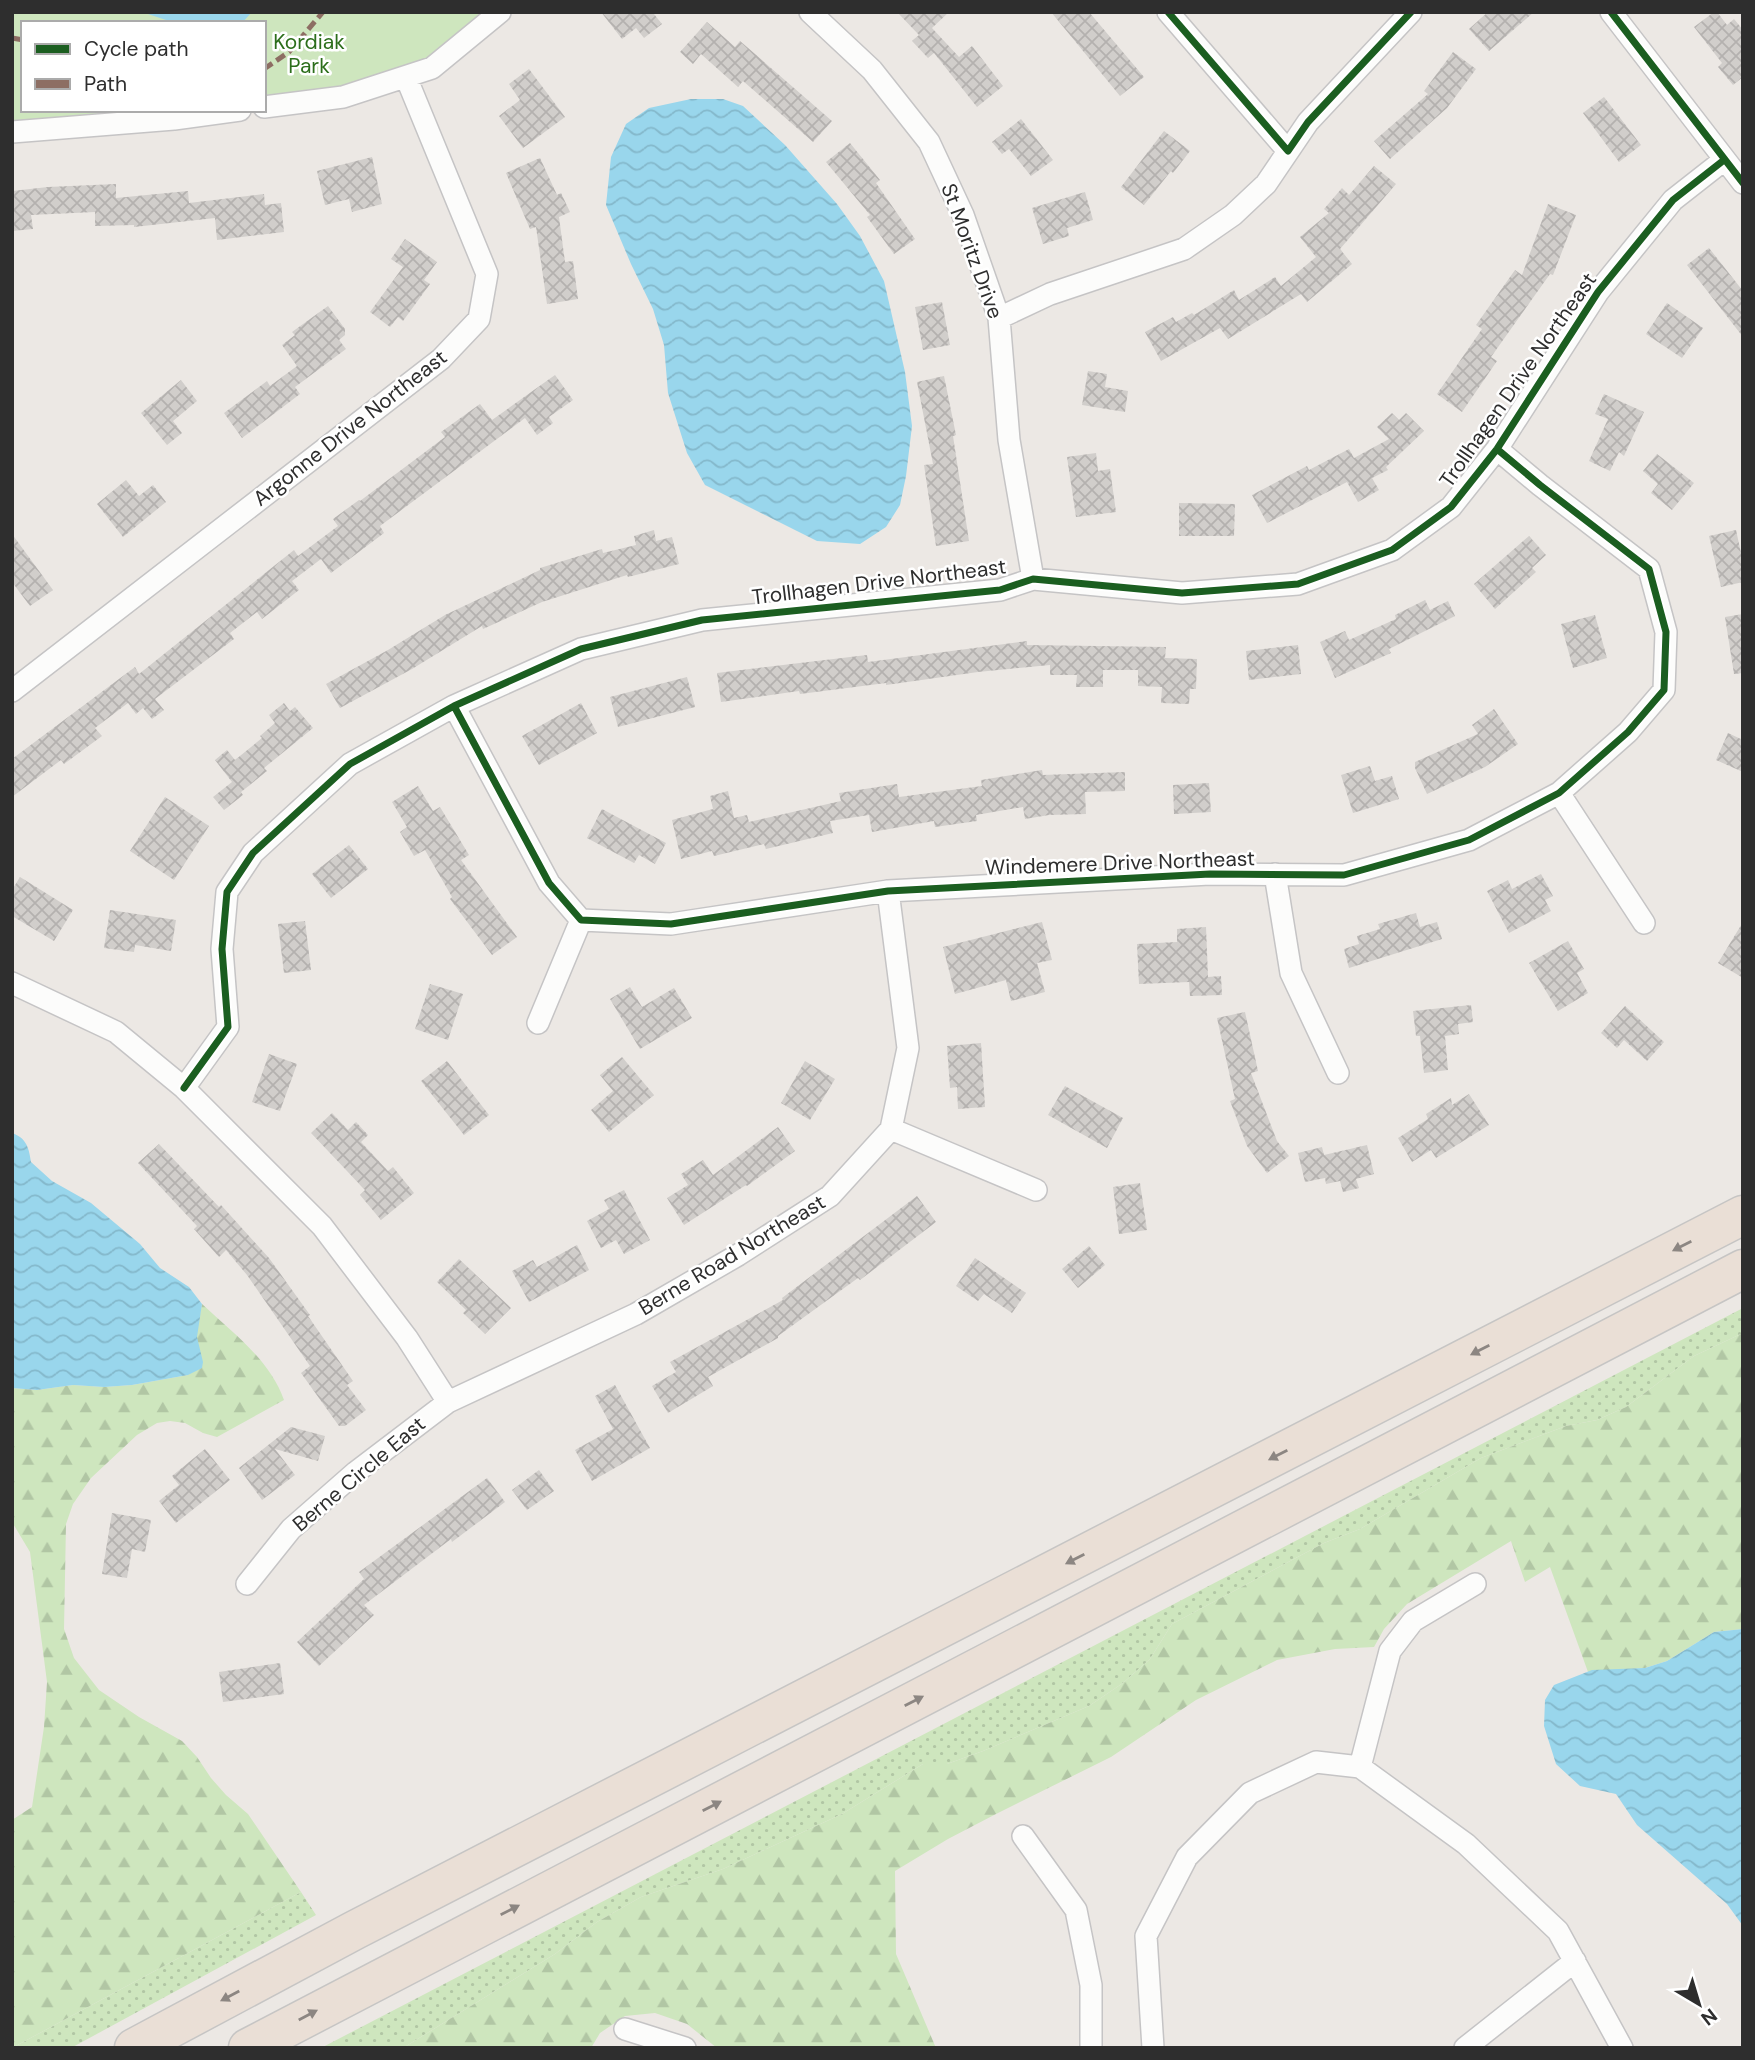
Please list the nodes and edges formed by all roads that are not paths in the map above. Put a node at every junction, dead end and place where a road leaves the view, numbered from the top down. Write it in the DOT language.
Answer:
graph roads {
  1 [pos="500,12"];
  2 [pos="810,12"];
  3 [pos="1168,12"];
  4 [pos="1411,12"];
  5 [pos="1611,12"];
  6 [pos="407,77"];
  7 [pos="266,107"];
  8 [pos="225,112"];
  9 [pos="12,132"];
  10 [pos="1288,151"];
  11 [pos="1724,160"];
  12 [pos="1743,183"];
  13 [pos="999,318"];
  14 [pos="1497,449"];
  15 [pos="1033,579"];
  16 [pos="14,686"];
  17 [pos="454,706"];
  18 [pos="1559,793"];
  19 [pos="1275,874"];
  20 [pos="888,891"];
  21 [pos="582,919"];
  22 [pos="1644,923"];
  23 [pos="12,983"];
  24 [pos="538,1023"];
  25 [pos="1339,1073"];
  26 [pos="184,1088"];
  27 [pos="891,1129"];
  28 [pos="1036,1190"];
  29 [pos="1743,1215"];
  30 [pos="1743,1269"];
  31 [pos="448,1402"];
  32 [pos="247,1584"];
  33 [pos="1475,1584"];
  34 [pos="1360,1768"];
  35 [pos="1023,1836"];
  36 [pos="1575,1961"];
  37 [pos="625,2029"];
  38 [pos="134,2048"];
  39 [pos="248,2048"];
  40 [pos="685,2048"];
  41 [pos="1091,2048"];
  42 [pos="1153,2048"];
  43 [pos="1465,2048"];
  44 [pos="1622,2048"];
  1 -- 6 [label="street"];
  2 -- 13 [label="street, St Moritz Drive"];
  3 -- 10 [label="street"];
  4 -- 10 [label="street"];
  5 -- 11 [label="street"];
  6 -- 7 [label="street"];
  6 -- 16 [label="street, Argonne Drive Northeast"];
  8 -- 9 [label="street"];
  10 -- 13 [label="street"];
  11 -- 12 [label="street"];
  11 -- 14 [label="street, Trollhagen Drive Northeast"];
  13 -- 15 [label="street, St Moritz Drive"];
  14 -- 15 [label="street, Trollhagen Drive Northeast"];
  14 -- 18 [label="street, Windemere Drive Northeast"];
  15 -- 17 [label="street, Trollhagen Drive Northeast"];
  17 -- 21 [label="street"];
  17 -- 26 [label="street, Trollhagen Drive Northeast"];
  18 -- 19 [label="street, Windemere Drive Northeast"];
  18 -- 22 [label="street"];
  19 -- 20 [label="street, Windemere Drive Northeast"];
  19 -- 25 [label="street"];
  20 -- 21 [label="street, Windemere Drive Northeast"];
  20 -- 27 [label="street"];
  21 -- 24 [label="street"];
  23 -- 26 [label="street"];
  26 -- 31 [label="street"];
  27 -- 28 [label="street"];
  27 -- 31 [label="street, Berne Road Northeast"];
  29 -- 38 [label="highway, one-way"];
  39 -- 30 [label="highway, one-way"];
  31 -- 32 [label="street, Berne Circle East"];
  33 -- 34 [label="street"];
  34 -- 36 [label="street"];
  34 -- 42 [label="street"];
  35 -- 41 [label="street"];
  36 -- 43 [label="street"];
  36 -- 44 [label="street"];
  37 -- 40 [label="street"];
}
